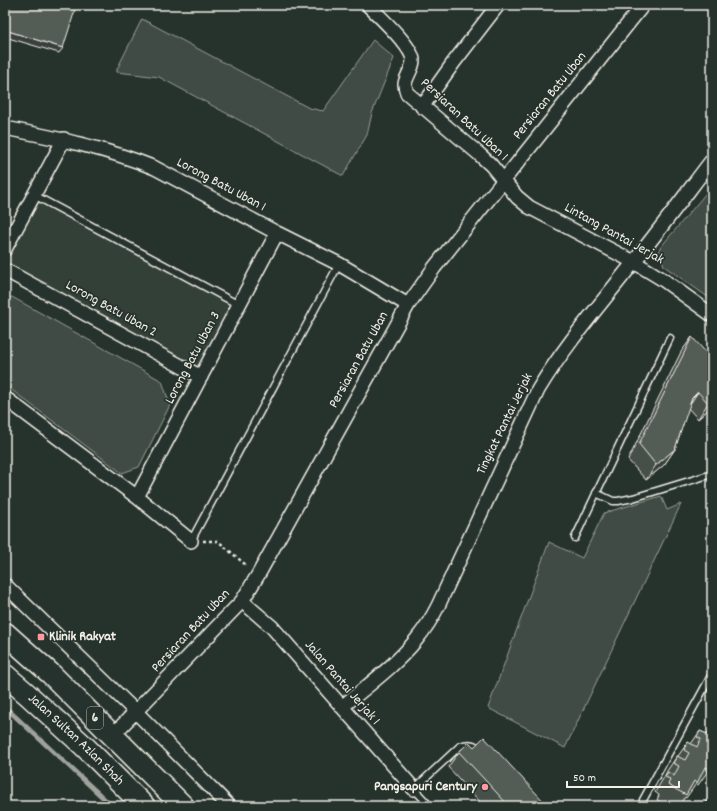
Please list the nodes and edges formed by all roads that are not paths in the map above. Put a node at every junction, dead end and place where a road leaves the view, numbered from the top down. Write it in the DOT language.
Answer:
graph roads {
  1 [pos="368,5"];
  2 [pos="498,5"];
  3 [pos="643,5"];
  4 [pos="422,107"];
  5 [pos="5,128"];
  6 [pos="64,139"];
  7 [pos="712,160"];
  8 [pos="504,180"];
  9 [pos="34,196"];
  10 [pos="277,233"];
  11 [pos="5,249"];
  12 [pos="634,262"];
  13 [pos="339,264"];
  14 [pos="5,270"];
  15 [pos="239,305"];
  16 [pos="408,305"];
  17 [pos="712,315"];
  18 [pos="670,338"];
  19 [pos="201,377"];
  20 [pos="5,398"];
  21 [pos="712,474"];
  22 [pos="596,493"];
  23 [pos="137,497"];
  24 [pos="575,538"];
  25 [pos="191,541"];
  26 [pos="5,585"];
  27 [pos="242,601"];
  28 [pos="5,633"];
  29 [pos="712,674"];
  30 [pos="6,678"];
  31 [pos="342,707"];
  32 [pos="136,712"];
  33 [pos="113,735"];
  34 [pos="488,756"];
  35 [pos="414,789"];
  36 [pos="712,800"];
  37 [pos="144,806"];
  38 [pos="183,806"];
  39 [pos="229,806"];
  40 [pos="430,806"];
  41 [pos="642,806"];
  42 [pos="709,806"];
  1 -- 4 [label="street, Persiaran Batu Uban 1"];
  2 -- 4 [label="street"];
  3 -- 8 [label="street, Persiaran Batu Uban"];
  4 -- 8 [label="street, Persiaran Batu Uban 1"];
  5 -- 6 [label="street, Lorong Batu Uban 1"];
  6 -- 9 [label="street"];
  6 -- 10 [label="street, Lorong Batu Uban 1"];
  7 -- 12 [label="street, Tingkat Pantai Jerjak"];
  8 -- 12 [label="street, Lintang Pantai Jerjak"];
  8 -- 16 [label="street, Persiaran Batu Uban"];
  9 -- 11 [label="street"];
  9 -- 15 [label="lane"];
  10 -- 13 [label="street, Lorong Batu Uban 1"];
  10 -- 15 [label="street, Lorong Batu Uban 3"];
  12 -- 17 [label="street, Lintang Pantai Jerjak"];
  12 -- 31 [label="street, Tingkat Pantai Jerjak"];
  13 -- 16 [label="street, Lorong Batu Uban 1"];
  13 -- 25 [label="lane"];
  14 -- 19 [label="street, Lorong Batu Uban 2"];
  15 -- 19 [label="street, Lorong Batu Uban 3"];
  16 -- 27 [label="street, Persiaran Batu Uban"];
  18 -- 22 [label="lane"];
  19 -- 23 [label="street, Lorong Batu Uban 3"];
  20 -- 23 [label="street"];
  21 -- 22 [label="lane"];
  22 -- 24 [label="lane"];
  23 -- 25 [label="street"];
  26 -- 32 [label="street"];
  27 -- 31 [label="street, Jalan Pantai Jerjak 1"];
  27 -- 32 [label="street, Persiaran Batu Uban"];
  28 -- 33 [label="highway, Jalan Sultan Azlan Shah / 6"];
  29 -- 41 [label="lane"];
  30 -- 37 [label="highway, Jalan Sultan Azlan Shah / 6"];
  31 -- 35 [label="street, Jalan Pantai Jerjak 1"];
  32 -- 33 [label="street, Persiaran Batu Uban"];
  32 -- 39 [label="street"];
  33 -- 38 [label="highway, Jalan Sultan Azlan Shah / 6"];
  34 -- 35 [label="lane"];
  35 -- 40 [label="lane"];
  36 -- 42 [label="lane"];
}
